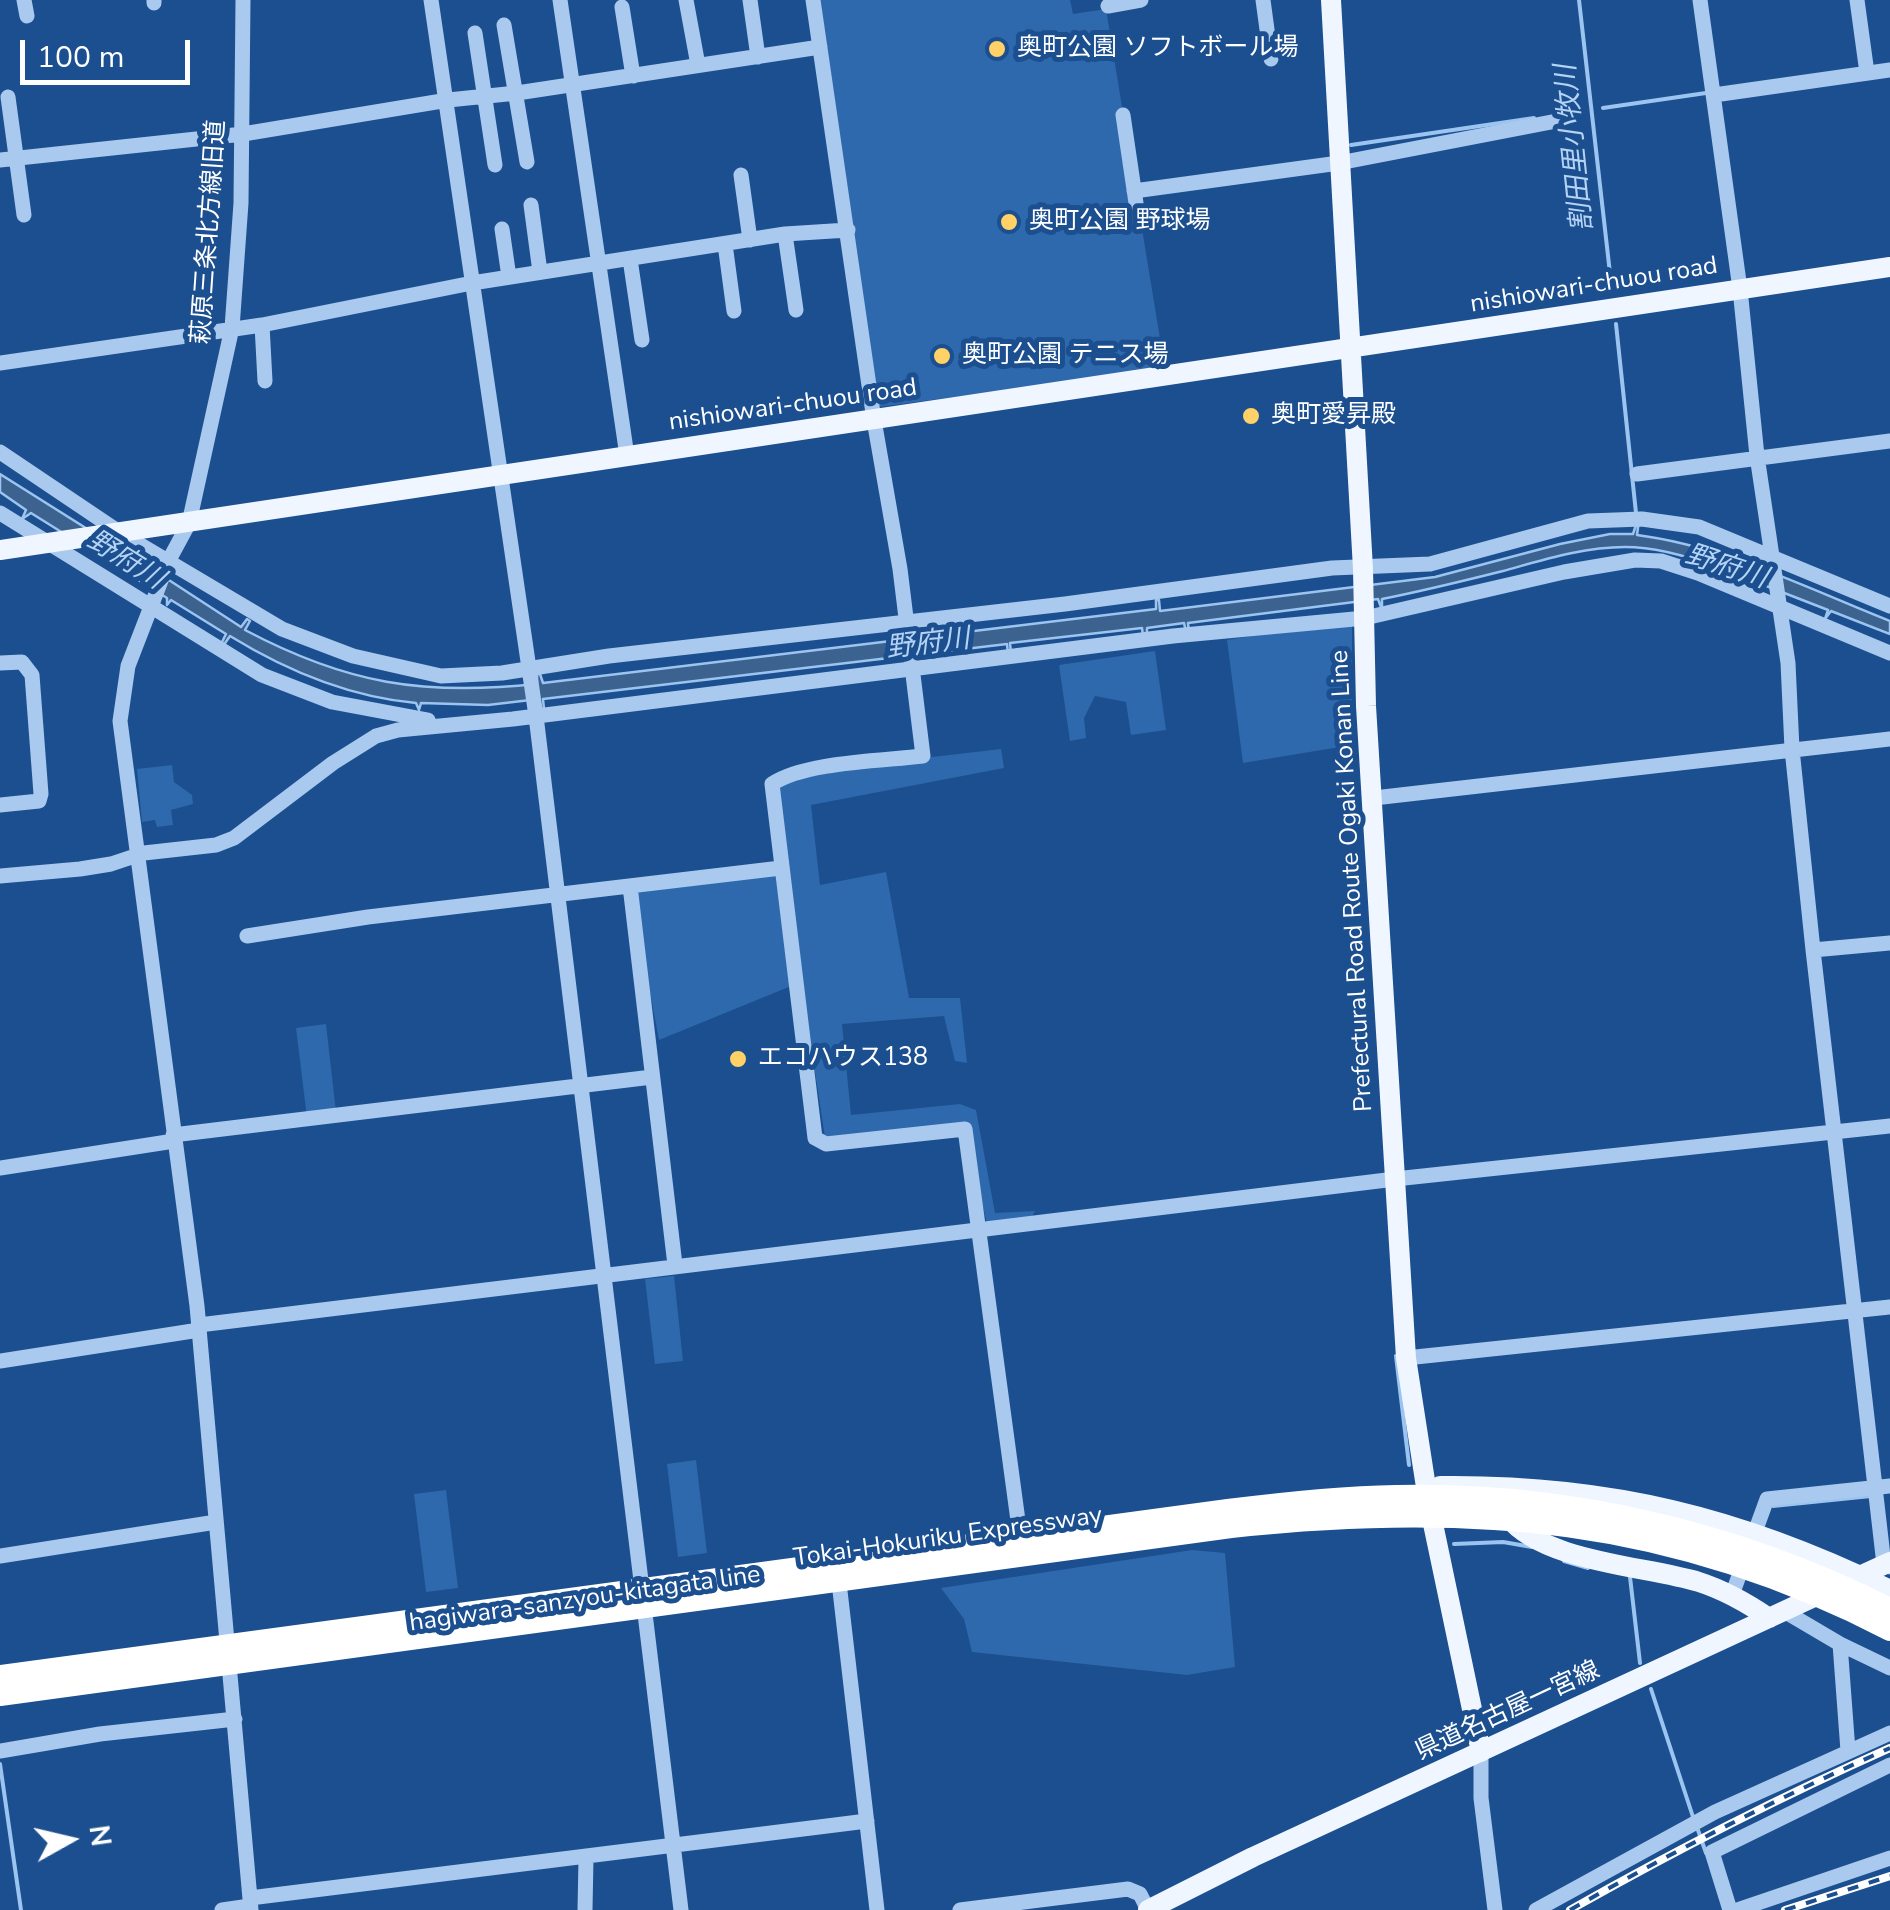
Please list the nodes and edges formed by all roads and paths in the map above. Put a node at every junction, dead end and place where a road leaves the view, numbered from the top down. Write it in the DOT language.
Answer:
graph roads {
  1 [pos="242,0"];
  2 [pos="431,0"];
  3 [pos="560,0"];
  4 [pos="686,0"];
  5 [pos="750,0"];
  6 [pos="813,0"];
  7 [pos="1141,0"];
  8 [pos="1263,0"];
  9 [pos="1331,0"];
  10 [pos="1700,0"];
  11 [pos="1857,0"];
  12 [pos="1108,6"];
  13 [pos="622,7"];
  14 [pos="504,25"];
  15 [pos="475,33"];
  16 [pos="820,47"];
  17 [pos="758,57"];
  18 [pos="1271,59"];
  19 [pos="698,66"];
  20 [pos="1890,70"];
  21 [pos="1867,72"];
  22 [pos="633,76"];
  23 [pos="574,84"];
  24 [pos="518,93"];
  25 [pos="1714,95"];
  26 [pos="487,96"];
  27 [pos="8,97"];
  28 [pos="448,100"];
  29 [pos="1123,115"];
  30 [pos="1567,119"];
  31 [pos="243,134"];
  32 [pos="8,159"];
  33 [pos="527,162"];
  34 [pos="1339,163"];
  35 [pos="496,164"];
  36 [pos="741,175"];
  37 [pos="531,206"];
  38 [pos="24,215"];
  39 [pos="502,229"];
  40 [pos="848,230"];
  41 [pos="785,234"];
  42 [pos="750,240"];
  43 [pos="724,244"];
  44 [pos="630,258"];
  45 [pos="597,264"];
  46 [pos="1890,267"];
  47 [pos="540,272"];
  48 [pos="509,277"];
  49 [pos="472,283"];
  50 [pos="1740,288"];
  51 [pos="796,310"];
  52 [pos="734,311"];
  53 [pos="262,325"];
  54 [pos="232,328"];
  55 [pos="642,340"];
  56 [pos="1350,349"];
  57 [pos="0,363"];
  58 [pos="265,381"];
  59 [pos="874,420"];
  60 [pos="1890,440"];
  61 [pos="0,452"];
  62 [pos="627,456"];
  63 [pos="1757,456"];
  64 [pos="502,474"];
  65 [pos="1637,474"];
  66 [pos="0,513"];
  67 [pos="188,523"];
  68 [pos="122,534"];
  69 [pos="50,544"];
  70 [pos="0,550"];
  71 [pos="1773,556"];
  72 [pos="168,561"];
  73 [pos="1363,569"];
  74 [pos="151,606"];
  75 [pos="1890,606"];
  76 [pos="1780,608"];
  77 [pos="1365,618"];
  78 [pos="907,621"];
  79 [pos="1890,653"];
  80 [pos="0,663"];
  81 [pos="529,669"];
  82 [pos="914,670"];
  83 [pos="536,716"];
  84 [pos="458,724"];
  85 [pos="1890,739"];
  86 [pos="1792,748"];
  87 [pos="1374,798"];
  88 [pos="0,805"];
  89 [pos="139,856"];
  90 [pos="781,868"];
  91 [pos="0,876"];
  92 [pos="630,886"];
  93 [pos="556,895"];
  94 [pos="247,936"];
  95 [pos="1890,943"];
  96 [pos="1814,950"];
  97 [pos="652,1077"];
  98 [pos="579,1085"];
  99 [pos="1890,1126"];
  100 [pos="1833,1132"];
  101 [pos="173,1138"];
  102 [pos="0,1168"];
  103 [pos="1396,1179"];
  104 [pos="978,1229"];
  105 [pos="675,1265"];
  106 [pos="602,1275"];
  107 [pos="1890,1307"];
  108 [pos="1856,1311"];
  109 [pos="199,1328"];
  110 [pos="1406,1358"];
  111 [pos="0,1361"];
  112 [pos="1492,1487"];
  113 [pos="1882,1487"];
  114 [pos="1550,1489"];
  115 [pos="1427,1493"];
  116 [pos="216,1522"];
  117 [pos="1758,1522"];
  118 [pos="1019,1528"];
  119 [pos="0,1556"];
  120 [pos="1885,1566"];
  121 [pos="640,1580"];
  122 [pos="1890,1590"];
  123 [pos="840,1591"];
  124 [pos="1732,1596"];
  125 [pos="1890,1609"];
  126 [pos="1776,1614"];
  127 [pos="645,1617"];
  128 [pos="1890,1630"];
  129 [pos="228,1637"];
  130 [pos="1840,1644"];
  131 [pos="0,1666"];
  132 [pos="1890,1668"];
  133 [pos="231,1674"];
  134 [pos="0,1676"];
  135 [pos="0,1694"];
  136 [pos="0,1704"];
  137 [pos="234,1719"];
  138 [pos="1890,1733"];
  139 [pos="1848,1751"];
  140 [pos="0,1752"];
  141 [pos="1481,1752"];
  142 [pos="1890,1765"];
  143 [pos="866,1822"];
  144 [pos="674,1847"];
  145 [pos="586,1858"];
  146 [pos="1890,1858"];
  147 [pos="1064,1904"];
  148 [pos="250,1905"];
  149 [pos="222,1910"];
  150 [pos="585,1910"];
  151 [pos="682,1910"];
  152 [pos="877,1910"];
  153 [pos="960,1910"];
  154 [pos="1148,1910"];
  155 [pos="1495,1910"];
  156 [pos="1536,1910"];
  157 [pos="1733,1910"];
  1 -- 31 [label="street, 萩原三条北方線旧道"];
  2 -- 28 [label="street"];
  3 -- 23 [label="street"];
  4 -- 19 [label="street"];
  5 -- 17 [label="street"];
  6 -- 16 [label="street"];
  7 -- 12 [label="street"];
  8 -- 18 [label="street"];
  9 -- 34 [label="main road, Prefectural Road Route Ogaki Konan Line"];
  10 -- 25 [label="street"];
  11 -- 21 [label="street"];
  13 -- 22 [label="street"];
  14 -- 24 [label="street"];
  15 -- 26 [label="street"];
  16 -- 17 [label="street"];
  16 -- 40 [label="street"];
  17 -- 19 [label="street"];
  19 -- 22 [label="street"];
  20 -- 21 [label="street"];
  21 -- 25 [label="street"];
  22 -- 23 [label="street"];
  23 -- 24 [label="street"];
  23 -- 45 [label="street"];
  24 -- 26 [label="street"];
  24 -- 33 [label="street"];
  25 -- 50 [label="street"];
  26 -- 28 [label="street"];
  26 -- 35 [label="street"];
  27 -- 32 [label="street"];
  28 -- 31 [label="street"];
  28 -- 49 [label="street"];
  29 -- 34 [label="street"];
  30 -- 34 [label="street"];
  31 -- 32 [label="street"];
  31 -- 54 [label="street, 萩原三条北方線旧道"];
  32 -- 38 [label="street"];
  34 -- 56 [label="main road, Prefectural Road Route Ogaki Konan Line"];
  36 -- 42 [label="street"];
  37 -- 47 [label="street"];
  39 -- 48 [label="street"];
  40 -- 41 [label="street"];
  40 -- 59 [label="street"];
  41 -- 42 [label="street"];
  41 -- 51 [label="street"];
  42 -- 43 [label="street"];
  43 -- 44 [label="street"];
  43 -- 52 [label="street"];
  44 -- 45 [label="street"];
  44 -- 55 [label="street"];
  45 -- 47 [label="street"];
  45 -- 62 [label="street"];
  46 -- 50 [label="main road, nishiowari-chuou road"];
  47 -- 48 [label="street"];
  48 -- 49 [label="street"];
  49 -- 53 [label="street"];
  49 -- 64 [label="street"];
  50 -- 56 [label="main road, nishiowari-chuou road"];
  50 -- 63 [label="street"];
  53 -- 54 [label="street"];
  53 -- 58 [label="street"];
  54 -- 57 [label="street"];
  54 -- 67 [label="street, 萩原三条北方線旧道"];
  56 -- 59 [label="main road, nishiowari-chuou road"];
  56 -- 73 [label="main road, Prefectural Road Route Ogaki Konan Line"];
  59 -- 62 [label="main road, nishiowari-chuou road"];
  59 -- 78 [label="street"];
  60 -- 63 [label="street"];
  61 -- 68 [label="street"];
  62 -- 64 [label="main road, nishiowari-chuou road"];
  63 -- 65 [label="street"];
  63 -- 71 [label="street"];
  64 -- 67 [label="main road, nishiowari-chuou road"];
  64 -- 81 [label="street"];
  66 -- 69 [label="street"];
  67 -- 68 [label="main road, nishiowari-chuou road"];
  67 -- 72 [label="street, 萩原三条北方線旧道"];
  68 -- 69 [label="main road, nishiowari-chuou road"];
  68 -- 72 [label="street"];
  69 -- 70 [label="main road, nishiowari-chuou road"];
  69 -- 74 [label="street"];
  71 -- 73 [label="street"];
  71 -- 75 [label="street"];
  71 -- 76 [label="street"];
  72 -- 74 [label="street, 萩原三条北方線旧道"];
  72 -- 81 [label="street"];
  73 -- 77 [label="main road, Prefectural Road Route Ogaki Konan Line"];
  73 -- 78 [label="street"];
  74 -- 84 [label="street"];
  74 -- 89 [label="street, 萩原三条北方線旧道"];
  76 -- 77 [label="street"];
  76 -- 79 [label="street"];
  76 -- 86 [label="street"];
  77 -- 82 [label="street"];
  77 -- 87 [label="main road, Prefectural Road Route Ogaki Konan Line"];
  78 -- 81 [label="street"];
  78 -- 82 [label="street"];
  80 -- 88 [label="street"];
  81 -- 83 [label="street"];
  82 -- 83 [label="street"];
  82 -- 90 [label="street"];
  83 -- 84 [label="street"];
  83 -- 93 [label="street"];
  84 -- 89 [label="street"];
  85 -- 86 [label="street"];
  86 -- 87 [label="street"];
  86 -- 96 [label="street"];
  87 -- 103 [label="main road, Prefectural Road Route Ogaki Konan Line"];
  89 -- 91 [label="street"];
  89 -- 101 [label="street, 萩原三条北方線旧道"];
  90 -- 92 [label="street"];
  90 -- 104 [label="street"];
  92 -- 93 [label="street"];
  92 -- 97 [label="street"];
  93 -- 94 [label="street"];
  93 -- 98 [label="street"];
  95 -- 96 [label="street"];
  96 -- 100 [label="street"];
  97 -- 98 [label="street"];
  97 -- 105 [label="street"];
  98 -- 101 [label="street"];
  98 -- 106 [label="street"];
  99 -- 100 [label="street"];
  100 -- 103 [label="street"];
  100 -- 108 [label="street"];
  101 -- 102 [label="street"];
  101 -- 109 [label="street, 萩原三条北方線旧道"];
  103 -- 104 [label="street"];
  103 -- 110 [label="main road, Prefectural Road Route Ogaki Konan Line"];
  104 -- 105 [label="street"];
  104 -- 118 [label="street"];
  105 -- 106 [label="street"];
  106 -- 109 [label="street"];
  106 -- 121 [label="street"];
  107 -- 108 [label="street"];
  108 -- 110 [label="street"];
  108 -- 113 [label="street"];
  109 -- 111 [label="street"];
  109 -- 116 [label="street, 萩原三条北方線旧道"];
  110 -- 115 [label="main road, Prefectural Road Route Ogaki Konan Line"];
  112 -- 114 [label="main road, hagiwara-sanzyou-kitagata line"];
  112 -- 115 [label="main road, hagiwara-sanzyou-kitagata line"];
  112 -- 124 [label="main road"];
  113 -- 117 [label="street"];
  113 -- 120 [label="street"];
  114 -- 117 [label="main road"];
  114 -- 122 [label="main road, hagiwara-sanzyou-kitagata line"];
  115 -- 118 [label="main road, hagiwara-sanzyou-kitagata line"];
  115 -- 123 [label="main road, hagiwara-sanzyou-kitagata line"];
  115 -- 141 [label="main road, Prefectural Road Route Ogaki Konan Line"];
  116 -- 119 [label="street"];
  116 -- 129 [label="street, 萩原三条北方線旧道"];
  117 -- 120 [label="main road"];
  117 -- 124 [label="street"];
  118 -- 121 [label="main road, hagiwara-sanzyou-kitagata line"];
  120 -- 126 [label="main road, 県道名古屋一宮線"];
  121 -- 127 [label="street"];
  121 -- 129 [label="main road, hagiwara-sanzyou-kitagata line"];
  123 -- 127 [label="main road, hagiwara-sanzyou-kitagata line"];
  123 -- 143 [label="street"];
  124 -- 126 [label="main road"];
  125 -- 134 [label="highway, Tokai-Hokuriku Expressway"];
  126 -- 130 [label="street"];
  126 -- 141 [label="main road, 県道名古屋一宮線"];
  127 -- 133 [label="main road, hagiwara-sanzyou-kitagata line"];
  127 -- 144 [label="street"];
  128 -- 135 [label="highway, Tokai-Hokuriku Expressway"];
  129 -- 131 [label="main road, hagiwara-sanzyou-kitagata line"];
  129 -- 133 [label="street, 萩原三条北方線旧道"];
  130 -- 132 [label="street"];
  130 -- 139 [label="street"];
  133 -- 136 [label="main road, hagiwara-sanzyou-kitagata line"];
  133 -- 137 [label="street, 萩原三条北方線旧道"];
  137 -- 140 [label="street"];
  137 -- 148 [label="street, 萩原三条北方線旧道"];
  138 -- 139 [label="street"];
  139 -- 156 [label="street"];
  141 -- 154 [label="main road, 県道名古屋一宮線"];
  141 -- 155 [label="street"];
  142 -- 157 [label="street"];
  143 -- 144 [label="street"];
  143 -- 152 [label="street"];
  144 -- 145 [label="street"];
  144 -- 151 [label="street"];
  145 -- 148 [label="street"];
  145 -- 150 [label="street"];
  146 -- 157 [label="street"];
  147 -- 153 [label="street"];
  147 -- 154 [label="street"];
  148 -- 149 [label="street"];
}
